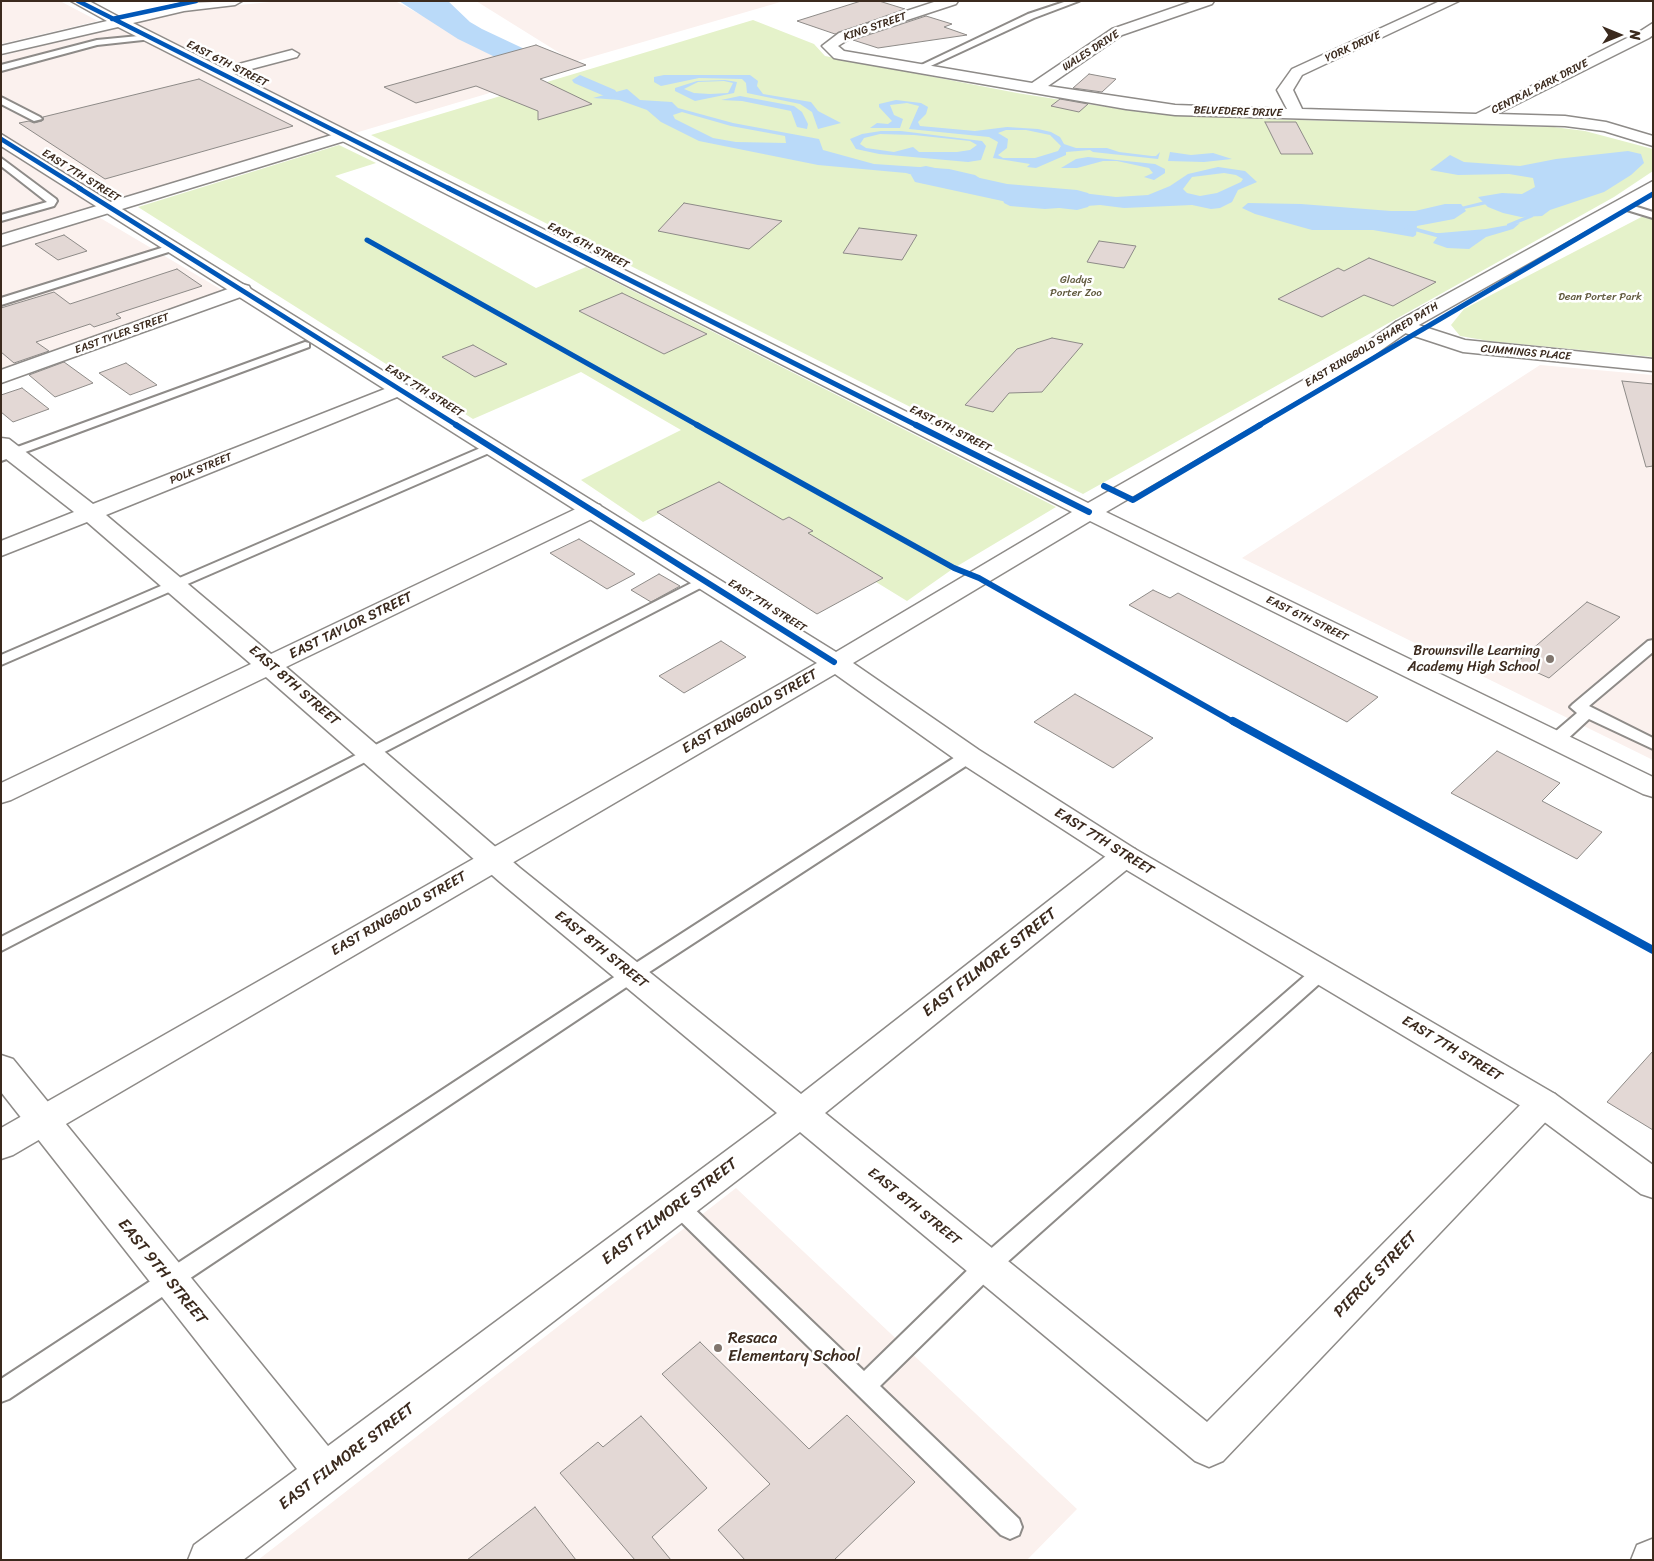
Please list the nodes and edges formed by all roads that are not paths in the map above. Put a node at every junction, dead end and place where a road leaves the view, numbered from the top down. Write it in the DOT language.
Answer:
graph roads {
  1 [pos="78,1"];
  2 [pos="235,1"];
  3 [pos="952,1"];
  4 [pos="1075,1"];
  5 [pos="1207,1"];
  6 [pos="1452,1"];
  7 [pos="118,22"];
  8 [pos="1653,27"];
  9 [pos="149,38"];
  10 [pos="829,46"];
  11 [pos="1,50"];
  12 [pos="292,54"];
  13 [pos="1,68"];
  14 [pos="919,68"];
  15 [pos="220,73"];
  16 [pos="1035,88"];
  17 [pos="1,100"];
  18 [pos="1297,114"];
  19 [pos="1480,118"];
  20 [pos="36,119"];
  21 [pos="345,136"];
  22 [pos="1,139"];
  23 [pos="1653,141"];
  24 [pos="1,160"];
  25 [pos="1653,186"];
  26 [pos="1621,205"];
  27 [pos="111,208"];
  28 [pos="1653,215"];
  29 [pos="1,218"];
  30 [pos="1,241"];
  31 [pos="174,248"];
  32 [pos="242,290"];
  33 [pos="1,302"];
  34 [pos="1403,326"];
  35 [pos="305,345"];
  36 [pos="1653,365"];
  37 [pos="1,377"];
  38 [pos="400,389"];
  39 [pos="492,447"];
  40 [pos="5,451"];
  41 [pos="592,510"];
  42 [pos="1089,512"];
  43 [pos="92,514"];
  44 [pos="1,549"];
  45 [pos="705,580"];
  46 [pos="175,584"];
  47 [pos="1653,644"];
  48 [pos="1,661"];
  49 [pos="834,662"];
  50 [pos="270,665"];
  51 [pos="1587,712"];
  52 [pos="1555,741"];
  53 [pos="1653,744"];
  54 [pos="372,755"];
  55 [pos="969,756"];
  56 [pos="1653,788"];
  57 [pos="1,794"];
  58 [pos="1124,856"];
  59 [pos="492,860"];
  60 [pos="1,946"];
  61 [pos="1322,972"];
  62 [pos="631,975"];
  63 [pos="1,1068"];
  64 [pos="1543,1103"];
  65 [pos="800,1114"];
  66 [pos="42,1121"];
  67 [pos="1,1145"];
  68 [pos="1653,1184"];
  69 [pos="678,1206"];
  70 [pos="987,1266"];
  71 [pos="169,1280"];
  72 [pos="864,1386"];
  73 [pos="1,1392"];
  74 [pos="1209,1448"];
  75 [pos="325,1474"];
  76 [pos="1010,1527"];
  77 [pos="209,1560"];
  1 -- 7 [label="street, EAST 6TH STREET"];
  2 -- 7 [label="street"];
  3 -- 10 [label="street, KING STREET"];
  4 -- 14 [label="lane"];
  5 -- 16 [label="street, WALES DRIVE"];
  6 -- 18 [label="street, YORK DRIVE"];
  7 -- 9 [label="street, EAST 6TH STREET"];
  7 -- 11 [label="street"];
  8 -- 19 [label="street, CENTRAL PARK DRIVE"];
  9 -- 13 [label="lane"];
  9 -- 15 [label="street, EAST 6TH STREET"];
  10 -- 14 [label="street, BELVEDERE DRIVE"];
  12 -- 15 [label="street"];
  14 -- 16 [label="street, BELVEDERE DRIVE"];
  15 -- 21 [label="street, EAST 6TH STREET"];
  16 -- 18 [label="street, BELVEDERE DRIVE"];
  17 -- 20 [label="lane"];
  18 -- 19 [label="street, BELVEDERE DRIVE"];
  19 -- 23 [label="street, BELVEDERE DRIVE"];
  21 -- 27 [label="street"];
  21 -- 42 [label="street, EAST 6TH STREET"];
  22 -- 27 [label="street, EAST 7TH STREET"];
  24 -- 29 [label="lane"];
  25 -- 26 [label="street, EAST RINGGOLD STREET"];
  26 -- 28 [label="lane"];
  26 -- 34 [label="street, EAST RINGGOLD STREET"];
  27 -- 30 [label="street"];
  27 -- 31 [label="street, EAST 7TH STREET"];
  31 -- 32 [label="street, EAST 7TH STREET"];
  31 -- 33 [label="lane"];
  32 -- 37 [label="street, EAST TYLER STREET"];
  32 -- 38 [label="street, EAST 7TH STREET"];
  34 -- 36 [label="street, CUMMINGS PLACE"];
  34 -- 42 [label="street, EAST RINGGOLD STREET"];
  35 -- 40 [label="lane"];
  38 -- 39 [label="street, EAST 7TH STREET"];
  38 -- 43 [label="street, POLK STREET"];
  39 -- 41 [label="street, EAST 7TH STREET"];
  39 -- 46 [label="lane"];
  40 -- 43 [label="street, EAST 8TH STREET"];
  41 -- 45 [label="street, EAST 7TH STREET"];
  41 -- 50 [label="street, EAST TAYLOR STREET"];
  42 -- 49 [label="street, EAST RINGGOLD STREET"];
  42 -- 52 [label="street, EAST 6TH STREET"];
  43 -- 44 [label="street, POLK STREET"];
  43 -- 46 [label="street, EAST 8TH STREET"];
  45 -- 49 [label="street, EAST 7TH STREET"];
  45 -- 54 [label="lane"];
  46 -- 48 [label="lane"];
  46 -- 50 [label="street, EAST 8TH STREET"];
  47 -- 51 [label="lane"];
  49 -- 55 [label="street, EAST 7TH STREET"];
  49 -- 59 [label="street, EAST RINGGOLD STREET"];
  50 -- 54 [label="street, EAST 8TH STREET"];
  50 -- 57 [label="street, EAST TAYLOR STREET"];
  51 -- 52 [label="lane"];
  51 -- 53 [label="lane"];
  52 -- 56 [label="street, EAST 6TH STREET"];
  54 -- 59 [label="street, EAST 8TH STREET"];
  54 -- 60 [label="lane"];
  55 -- 58 [label="street, EAST 7TH STREET"];
  55 -- 62 [label="lane"];
  58 -- 61 [label="street, EAST 7TH STREET"];
  58 -- 65 [label="street, EAST FILMORE STREET"];
  59 -- 62 [label="street, EAST 8TH STREET"];
  59 -- 66 [label="street, EAST RINGGOLD STREET"];
  61 -- 64 [label="street, EAST 7TH STREET"];
  61 -- 70 [label="lane"];
  62 -- 65 [label="street, EAST 8TH STREET"];
  62 -- 71 [label="lane"];
  63 -- 66 [label="street, EAST 9TH STREET"];
  64 -- 68 [label="street, EAST 7TH STREET"];
  64 -- 74 [label="street, PIERCE STREET"];
  65 -- 69 [label="street, EAST FILMORE STREET"];
  65 -- 70 [label="street, EAST 8TH STREET"];
  66 -- 67 [label="street, EAST RINGGOLD STREET"];
  66 -- 71 [label="street, EAST 9TH STREET"];
  69 -- 72 [label="lane"];
  69 -- 75 [label="street, EAST FILMORE STREET"];
  70 -- 72 [label="lane"];
  70 -- 74 [label="street, EAST 8TH STREET"];
  71 -- 73 [label="lane"];
  71 -- 75 [label="street, EAST 9TH STREET"];
  72 -- 76 [label="lane"];
  75 -- 77 [label="street, EAST FILMORE STREET"];
}
